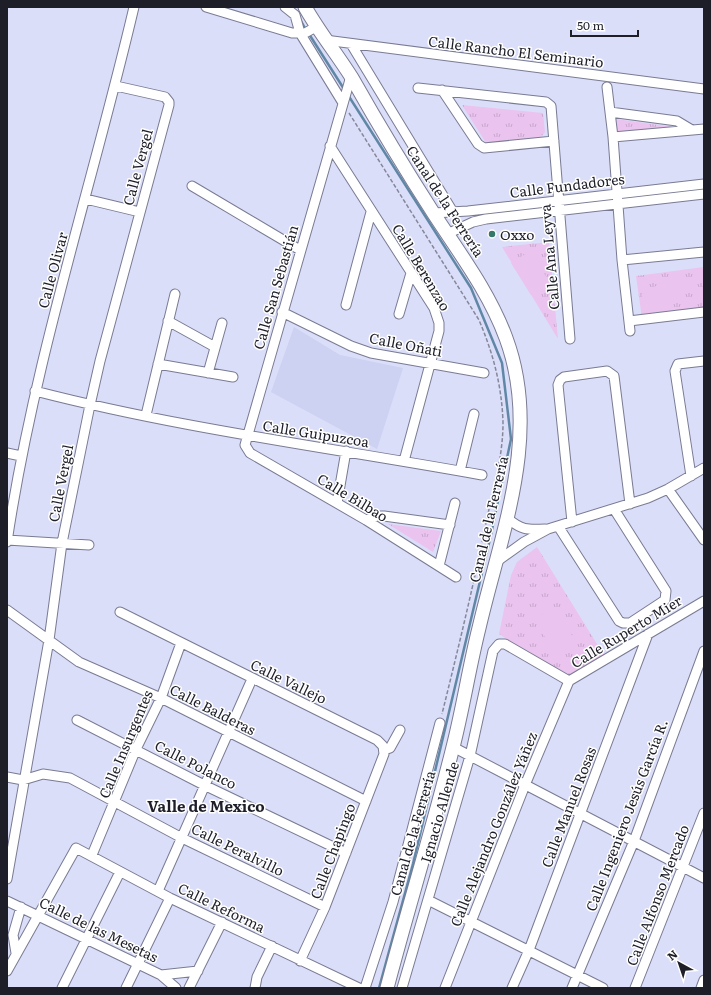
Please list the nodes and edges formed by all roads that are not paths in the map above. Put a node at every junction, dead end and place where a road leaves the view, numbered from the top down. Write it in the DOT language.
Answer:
graph roads {
  1 [pos="134,7"];
  2 [pos="206,7"];
  3 [pos="285,7"];
  4 [pos="305,7"];
  5 [pos="309,31"];
  6 [pos="325,40"];
  7 [pos="352,44"];
  8 [pos="351,76"];
  9 [pos="116,86"];
  10 [pos="607,87"];
  11 [pos="418,88"];
  12 [pos="704,89"];
  13 [pos="442,90"];
  14 [pos="343,103"];
  15 [pos="610,112"];
  16 [pos="704,128"];
  17 [pos="692,130"];
  18 [pos="613,137"];
  19 [pos="554,141"];
  20 [pos="330,146"];
  21 [pos="704,184"];
  22 [pos="192,186"];
  23 [pos="617,193"];
  24 [pos="704,194"];
  25 [pos="86,199"];
  26 [pos="559,199"];
  27 [pos="618,204"];
  28 [pos="560,210"];
  29 [pos="140,212"];
  30 [pos="371,212"];
  31 [pos="453,212"];
  32 [pos="434,213"];
  33 [pos="447,234"];
  34 [pos="300,250"];
  35 [pos="704,252"];
  36 [pos="622,260"];
  37 [pos="411,273"];
  38 [pos="175,294"];
  39 [pos="346,305"];
  40 [pos="282,312"];
  41 [pos="704,312"];
  42 [pos="399,314"];
  43 [pos="168,321"];
  44 [pos="629,321"];
  45 [pos="222,323"];
  46 [pos="630,330"];
  47 [pos="570,339"];
  48 [pos="215,347"];
  49 [pos="704,361"];
  50 [pos="430,362"];
  51 [pos="158,364"];
  52 [pos="208,373"];
  53 [pos="484,373"];
  54 [pos="233,377"];
  55 [pos="35,391"];
  56 [pos="90,405"];
  57 [pos="474,414"];
  58 [pos="146,415"];
  59 [pos="247,436"];
  60 [pos="346,451"];
  61 [pos="7,453"];
  62 [pos="21,456"];
  63 [pos="404,461"];
  64 [pos="704,468"];
  65 [pos="460,471"];
  66 [pos="482,475"];
  67 [pos="691,476"];
  68 [pos="668,489"];
  69 [pos="337,503"];
  70 [pos="455,503"];
  71 [pos="630,504"];
  72 [pos="614,510"];
  73 [pos="507,518"];
  74 [pos="366,520"];
  75 [pos="572,522"];
  76 [pos="450,525"];
  77 [pos="558,526"];
  78 [pos="548,529"];
  79 [pos="704,540"];
  80 [pos="7,541"];
  81 [pos="62,543"];
  82 [pos="89,545"];
  83 [pos="495,562"];
  84 [pos="439,566"];
  85 [pos="456,577"];
  86 [pos="704,601"];
  87 [pos="7,610"];
  88 [pos="120,612"];
  89 [pos="648,634"];
  90 [pos="49,640"];
  91 [pos="181,643"];
  92 [pos="499,644"];
  93 [pos="704,651"];
  94 [pos="252,679"];
  95 [pos="569,681"];
  96 [pos="161,698"];
  97 [pos="77,720"];
  98 [pos="440,723"];
  99 [pos="400,730"];
  100 [pos="228,733"];
  101 [pos="453,747"];
  102 [pos="384,748"];
  103 [pos="136,749"];
  104 [pos="470,756"];
  105 [pos="7,777"];
  106 [pos="23,780"];
  107 [pos="525,785"];
  108 [pos="206,786"];
  109 [pos="366,801"];
  110 [pos="115,803"];
  111 [pos="704,813"];
  112 [pos="581,814"];
  113 [pos="182,838"];
  114 [pos="634,841"];
  115 [pos="346,853"];
  116 [pos="92,855"];
  117 [pos="683,866"];
  118 [pos="120,872"];
  119 [pos="704,878"];
  120 [pos="7,879"];
  121 [pos="158,890"];
  122 [pos="170,898"];
  123 [pos="428,900"];
  124 [pos="7,901"];
  125 [pos="21,907"];
  126 [pos="325,907"];
  127 [pos="37,914"];
  128 [pos="471,921"];
  129 [pos="222,922"];
  130 [pos="87,938"];
  131 [pos="272,946"];
  132 [pos="529,950"];
  133 [pos="16,953"];
  134 [pos="300,961"];
  135 [pos="138,964"];
  136 [pos="7,971"];
  137 [pos="198,971"];
  138 [pos="161,974"];
  139 [pos="577,975"];
  140 [pos="704,980"];
  141 [pos="62,988"];
  142 [pos="126,988"];
  143 [pos="176,988"];
  144 [pos="189,988"];
  145 [pos="254,988"];
  146 [pos="359,988"];
  147 [pos="365,988"];
  148 [pos="387,988"];
  149 [pos="402,988"];
  150 [pos="445,988"];
  151 [pos="512,988"];
  152 [pos="572,988"];
  153 [pos="603,988"];
  154 [pos="635,988"];
  155 [pos="701,988"];
  1 -- 9 [label="street, Calle Olivar"];
  2 -- 5 [label="street"];
  3 -- 5 [label="street"];
  4 -- 5 [label="street, Canal de la Ferrería"];
  5 -- 6 [label="street, Canal de la Ferrería"];
  5 -- 14 [label="street"];
  6 -- 7 [label="street, Calle Rancho El Seminario"];
  6 -- 8 [label="street, Canal de la Ferrería"];
  7 -- 12 [label="street, Calle Rancho El Seminario"];
  7 -- 31 [label="street"];
  8 -- 14 [label="street, Calle San Sebastián"];
  8 -- 32 [label="street, Canal de la Ferrería"];
  9 -- 25 [label="street, Calle Olivar"];
  9 -- 29 [label="street, Calle Vergel"];
  10 -- 15 [label="street"];
  11 -- 13 [label="street"];
  13 -- 19 [label="street"];
  13 -- 19 [label="street, Calle Ana Leyva"];
  14 -- 20 [label="street, Calle San Sebastián"];
  15 -- 17 [label="street"];
  15 -- 18 [label="street"];
  16 -- 17 [label="street"];
  17 -- 18 [label="street"];
  18 -- 23 [label="street"];
  19 -- 26 [label="street, Calle Ana Leyva"];
  20 -- 30 [label="street, Calle Berenzao"];
  20 -- 34 [label="street, Calle San Sebastián"];
  21 -- 23 [label="street, Calle Fundadores"];
  22 -- 34 [label="street"];
  23 -- 26 [label="street, Calle Fundadores"];
  23 -- 27 [label="street"];
  24 -- 27 [label="street, Calle Fundadores"];
  25 -- 29 [label="street"];
  25 -- 55 [label="street, Calle Olivar"];
  26 -- 28 [label="street, Calle Ana Leyva"];
  26 -- 31 [label="street, Calle Fundadores"];
  27 -- 28 [label="street, Calle Fundadores"];
  27 -- 36 [label="street"];
  28 -- 33 [label="street, Calle Fundadores"];
  28 -- 47 [label="street, Calle Ana Leyva"];
  29 -- 56 [label="street, Calle Vergel"];
  30 -- 37 [label="street, Calle Berenzao"];
  30 -- 39 [label="street"];
  31 -- 32 [label="street, Calle Fundadores"];
  32 -- 33 [label="street, Canal de la Ferrería"];
  33 -- 73 [label="street, Canal de la Ferrería"];
  34 -- 40 [label="street, Calle San Sebastián"];
  35 -- 36 [label="street"];
  36 -- 44 [label="street"];
  37 -- 42 [label="street"];
  37 -- 50 [label="street, Calle Berenzao"];
  38 -- 43 [label="street"];
  40 -- 50 [label="street, Calle Oñati"];
  40 -- 59 [label="street, Calle San Sebastián"];
  41 -- 44 [label="street"];
  43 -- 48 [label="street"];
  43 -- 51 [label="street"];
  44 -- 46 [label="street"];
  45 -- 48 [label="street"];
  48 -- 52 [label="street"];
  49 -- 67 [label="street"];
  50 -- 53 [label="street, Calle Oñati"];
  50 -- 63 [label="street, Calle Berenzao"];
  51 -- 52 [label="street"];
  51 -- 58 [label="street"];
  52 -- 54 [label="street"];
  55 -- 56 [label="street, Calle Guipuzcoa"];
  55 -- 62 [label="street, Calle Olivar"];
  56 -- 58 [label="street, Calle Guipuzcoa"];
  56 -- 81 [label="street, Calle Vergel"];
  57 -- 65 [label="street"];
  58 -- 59 [label="street, Calle Guipuzcoa"];
  59 -- 60 [label="street, Calle Guipuzcoa"];
  59 -- 69 [label="street, Calle Bilbao"];
  60 -- 63 [label="street, Calle Guipuzcoa"];
  60 -- 69 [label="street"];
  61 -- 62 [label="street"];
  62 -- 80 [label="street, Calle Olivar"];
  63 -- 65 [label="street, Calle Guipuzcoa"];
  64 -- 67 [label="street"];
  65 -- 66 [label="street, Calle Guipuzcoa"];
  67 -- 68 [label="street"];
  68 -- 71 [label="street"];
  68 -- 79 [label="street"];
  69 -- 74 [label="street, Calle Bilbao"];
  70 -- 76 [label="street"];
  71 -- 72 [label="street"];
  71 -- 75 [label="street"];
  72 -- 75 [label="street"];
  72 -- 77 [label="street"];
  73 -- 78 [label="street"];
  73 -- 83 [label="street, Canal de la Ferrería"];
  74 -- 76 [label="street"];
  74 -- 84 [label="street, Calle Bilbao"];
  75 -- 77 [label="street"];
  76 -- 84 [label="street"];
  77 -- 78 [label="street"];
  78 -- 83 [label="street"];
  80 -- 81 [label="street"];
  81 -- 82 [label="street"];
  81 -- 90 [label="street, Calle Vergel"];
  83 -- 101 [label="street, Canal de la Ferrería"];
  84 -- 85 [label="street, Calle Bilbao"];
  86 -- 89 [label="street, Calle Ruperto Mier"];
  87 -- 90 [label="street, Calle Balderas"];
  88 -- 91 [label="street, Calle Vallejo"];
  89 -- 95 [label="street, Calle Ruperto Mier"];
  89 -- 112 [label="street, Calle Manuel Rosas"];
  90 -- 96 [label="street, Calle Balderas"];
  90 -- 106 [label="street, Calle Vergel"];
  91 -- 94 [label="street, Calle Vallejo"];
  91 -- 96 [label="street, Calle Insurgentes"];
  92 -- 95 [label="street, Calle Ruperto Mier"];
  92 -- 104 [label="street, Ignacio Allende"];
  93 -- 114 [label="street, Calle Ingeniero Jesús García R."];
  94 -- 100 [label="street"];
  94 -- 102 [label="street, Calle Vallejo"];
  95 -- 107 [label="street, Calle Alejandro González Yáñez"];
  96 -- 100 [label="street, Calle Balderas"];
  96 -- 103 [label="street, Calle Insurgentes"];
  97 -- 103 [label="street, Calle Polanco"];
  98 -- 147 [label="street"];
  99 -- 102 [label="street, Calle Chapingo"];
  100 -- 108 [label="street"];
  100 -- 109 [label="street, Calle Balderas"];
  101 -- 104 [label="street"];
  101 -- 148 [label="street, Canal de la Ferrería"];
  102 -- 109 [label="street, Calle Chapingo"];
  103 -- 108 [label="street, Calle Polanco"];
  103 -- 110 [label="street, Calle Insurgentes"];
  104 -- 107 [label="street"];
  104 -- 123 [label="street, Ignacio Allende"];
  105 -- 106 [label="street, Calle Peralvillo"];
  106 -- 110 [label="street, Calle Peralvillo"];
  106 -- 120 [label="street, Calle Vergel"];
  107 -- 112 [label="street"];
  107 -- 128 [label="street, Calle Alejandro González Yáñez"];
  108 -- 113 [label="street"];
  108 -- 115 [label="street, Calle Polanco"];
  109 -- 115 [label="street, Calle Chapingo"];
  110 -- 113 [label="street, Calle Peralvillo"];
  110 -- 116 [label="street, Calle Insurgentes"];
  111 -- 117 [label="street, Calle Alfonso Mercado"];
  112 -- 114 [label="street"];
  112 -- 132 [label="street, Calle Manuel Rosas"];
  113 -- 121 [label="street"];
  113 -- 126 [label="street, Calle Peralvillo"];
  114 -- 117 [label="street"];
  114 -- 139 [label="street, Calle Ingeniero Jesús García R."];
  115 -- 126 [label="street, Calle Chapingo"];
  116 -- 118 [label="street, Calle Reforma"];
  116 -- 127 [label="street, Calle Reforma"];
  117 -- 119 [label="street"];
  117 -- 154 [label="street, Calle Alfonso Mercado"];
  118 -- 121 [label="street, Calle Reforma"];
  118 -- 130 [label="street"];
  121 -- 122 [label="street, Calle Reforma"];
  122 -- 129 [label="street, Calle Reforma"];
  122 -- 135 [label="street"];
  123 -- 128 [label="street"];
  123 -- 149 [label="street, Ignacio Allende"];
  124 -- 125 [label="street, Calle de las Mesetas"];
  125 -- 127 [label="street, Calle de las Mesetas"];
  125 -- 133 [label="street"];
  126 -- 134 [label="street, Calle Chapingo"];
  127 -- 130 [label="street, Calle de las Mesetas"];
  127 -- 133 [label="street"];
  128 -- 132 [label="street"];
  128 -- 150 [label="street, Calle Alejandro González Yáñez"];
  129 -- 131 [label="street, Calle Reforma"];
  129 -- 137 [label="street"];
  130 -- 135 [label="street, Calle de las Mesetas"];
  130 -- 141 [label="street"];
  131 -- 134 [label="street, Calle Reforma"];
  131 -- 145 [label="street"];
  132 -- 139 [label="street"];
  132 -- 151 [label="street, Calle Manuel Rosas"];
  133 -- 136 [label="street"];
  134 -- 146 [label="street, Calle Reforma"];
  135 -- 138 [label="street, Calle de las Mesetas"];
  135 -- 142 [label="street"];
  137 -- 138 [label="street"];
  137 -- 144 [label="street"];
  138 -- 143 [label="street, Calle de las Mesetas"];
  139 -- 152 [label="street, Calle Ingeniero Jesús García R."];
  139 -- 153 [label="street"];
  140 -- 155 [label="street"];
}
